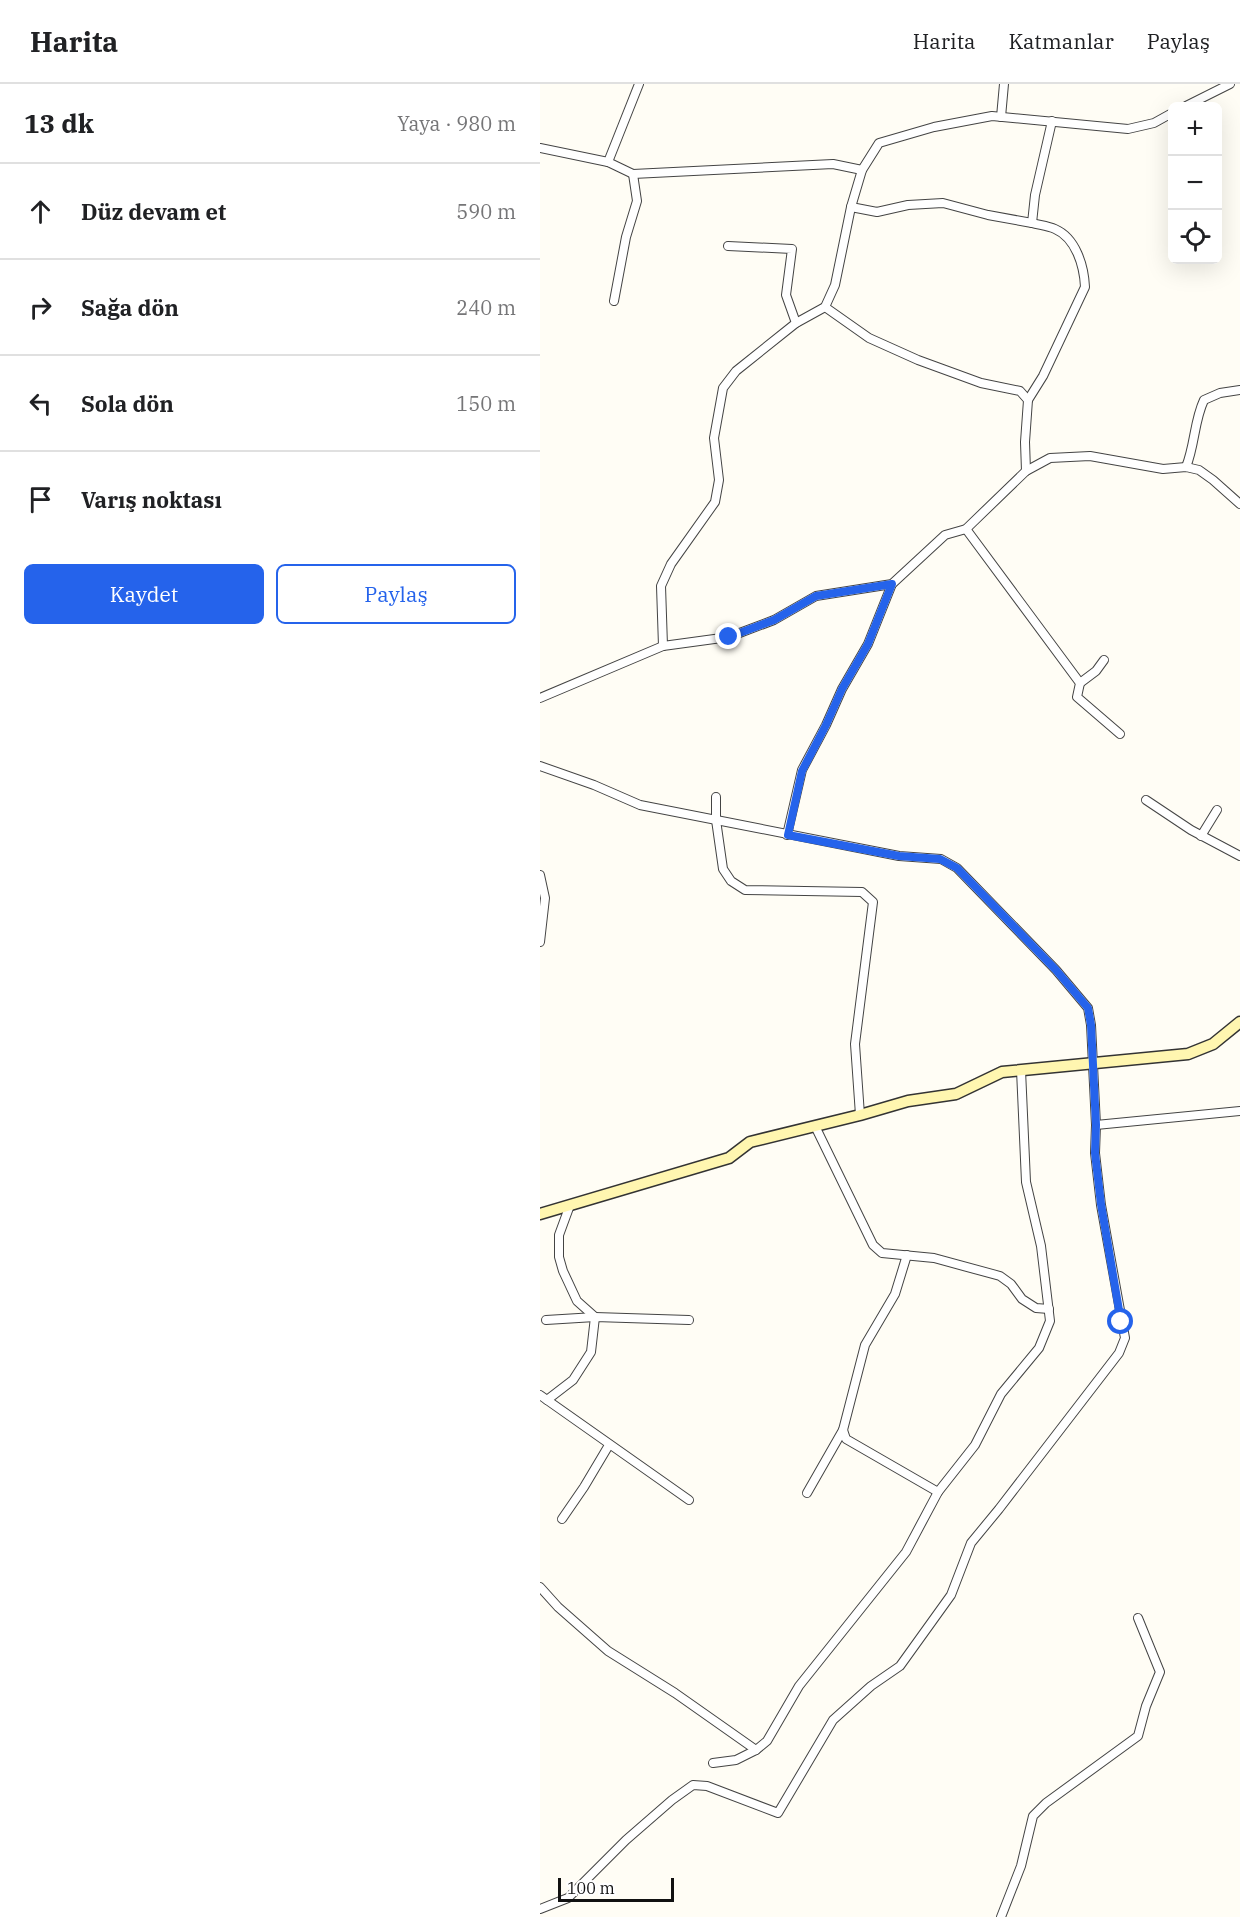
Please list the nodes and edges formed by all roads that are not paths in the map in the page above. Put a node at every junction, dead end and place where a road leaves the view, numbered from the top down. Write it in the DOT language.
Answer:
graph roads {
  1 [pos="639,84"];
  2 [pos="1004,84"];
  3 [pos="1230,84"];
  4 [pos="1194,102"];
  5 [pos="1168,116"];
  6 [pos="1001,117"];
  7 [pos="1052,121"];
  8 [pos="540,148"];
  9 [pos="608,162"];
  10 [pos="862,170"];
  11 [pos="633,174"];
  12 [pos="851,207"];
  13 [pos="1032,223"];
  14 [pos="728,246"];
  15 [pos="614,301"];
  16 [pos="825,307"];
  17 [pos="796,323"];
  18 [pos="1240,390"];
  19 [pos="1028,400"];
  20 [pos="1186,467"];
  21 [pos="1026,471"];
  22 [pos="1240,504"];
  23 [pos="966,529"];
  24 [pos="892,584"];
  25 [pos="663,646"];
  26 [pos="1104,660"];
  27 [pos="1080,683"];
  28 [pos="540,698"];
  29 [pos="1120,734"];
  30 [pos="540,766"];
  31 [pos="716,797"];
  32 [pos="1146,800"];
  33 [pos="1217,810"];
  34 [pos="716,820"];
  35 [pos="788,835"];
  36 [pos="1201,836"];
  37 [pos="1240,856"];
  38 [pos="540,875"];
  39 [pos="540,942"];
  40 [pos="1240,1022"];
  41 [pos="1092,1064"];
  42 [pos="1021,1070"];
  43 [pos="1240,1111"];
  44 [pos="860,1115"];
  45 [pos="1096,1125"];
  46 [pos="815,1126"];
  47 [pos="570,1205"];
  48 [pos="540,1214"];
  49 [pos="907,1255"];
  50 [pos="1049,1310"];
  51 [pos="595,1317"];
  52 [pos="546,1320"];
  53 [pos="689,1320"];
  54 [pos="543,1397"];
  55 [pos="843,1430"];
  56 [pos="609,1445"];
  57 [pos="938,1492"];
  58 [pos="807,1494"];
  59 [pos="689,1500"];
  60 [pos="562,1520"];
  61 [pos="540,1587"];
  62 [pos="1138,1618"];
  63 [pos="756,1750"];
  64 [pos="713,1763"];
  65 [pos="540,1909"];
  66 [pos="1001,1917"];
  1 -- 9 [label="street"];
  2 -- 6 [label="street"];
  3 -- 4 [label="street"];
  5 -- 7 [label="street"];
  6 -- 7 [label="street"];
  6 -- 10 [label="street"];
  7 -- 13 [label="street"];
  8 -- 9 [label="street"];
  9 -- 11 [label="street"];
  10 -- 11 [label="street"];
  10 -- 12 [label="street"];
  11 -- 15 [label="street"];
  12 -- 13 [label="street"];
  12 -- 16 [label="street"];
  13 -- 19 [label="street"];
  14 -- 17 [label="street"];
  16 -- 17 [label="street"];
  16 -- 19 [label="street"];
  17 -- 25 [label="street"];
  18 -- 20 [label="street"];
  19 -- 21 [label="street"];
  20 -- 21 [label="street"];
  20 -- 22 [label="street"];
  21 -- 23 [label="street"];
  23 -- 24 [label="street"];
  23 -- 27 [label="street"];
  24 -- 25 [label="street"];
  24 -- 35 [label="street"];
  25 -- 28 [label="street"];
  26 -- 27 [label="street"];
  27 -- 29 [label="street"];
  30 -- 34 [label="street"];
  31 -- 34 [label="street"];
  32 -- 36 [label="street"];
  33 -- 36 [label="street"];
  34 -- 35 [label="street"];
  34 -- 44 [label="street"];
  35 -- 41 [label="street"];
  36 -- 37 [label="street"];
  38 -- 39 [label="street"];
  40 -- 41 [label="street"];
  41 -- 42 [label="street"];
  41 -- 45 [label="street"];
  42 -- 44 [label="street"];
  42 -- 50 [label="street"];
  43 -- 45 [label="street"];
  44 -- 46 [label="street"];
  45 -- 65 [label="street"];
  46 -- 47 [label="street"];
  46 -- 49 [label="street"];
  47 -- 48 [label="street"];
  47 -- 51 [label="street"];
  49 -- 50 [label="street"];
  49 -- 55 [label="street"];
  50 -- 57 [label="street"];
  51 -- 52 [label="street"];
  51 -- 53 [label="street"];
  51 -- 54 [label="street"];
  54 -- 56 [label="street"];
  55 -- 57 [label="street"];
  55 -- 58 [label="street"];
  56 -- 59 [label="street"];
  56 -- 60 [label="street"];
  57 -- 63 [label="street"];
  61 -- 63 [label="street"];
  62 -- 66 [label="street"];
  63 -- 64 [label="street"];
}
